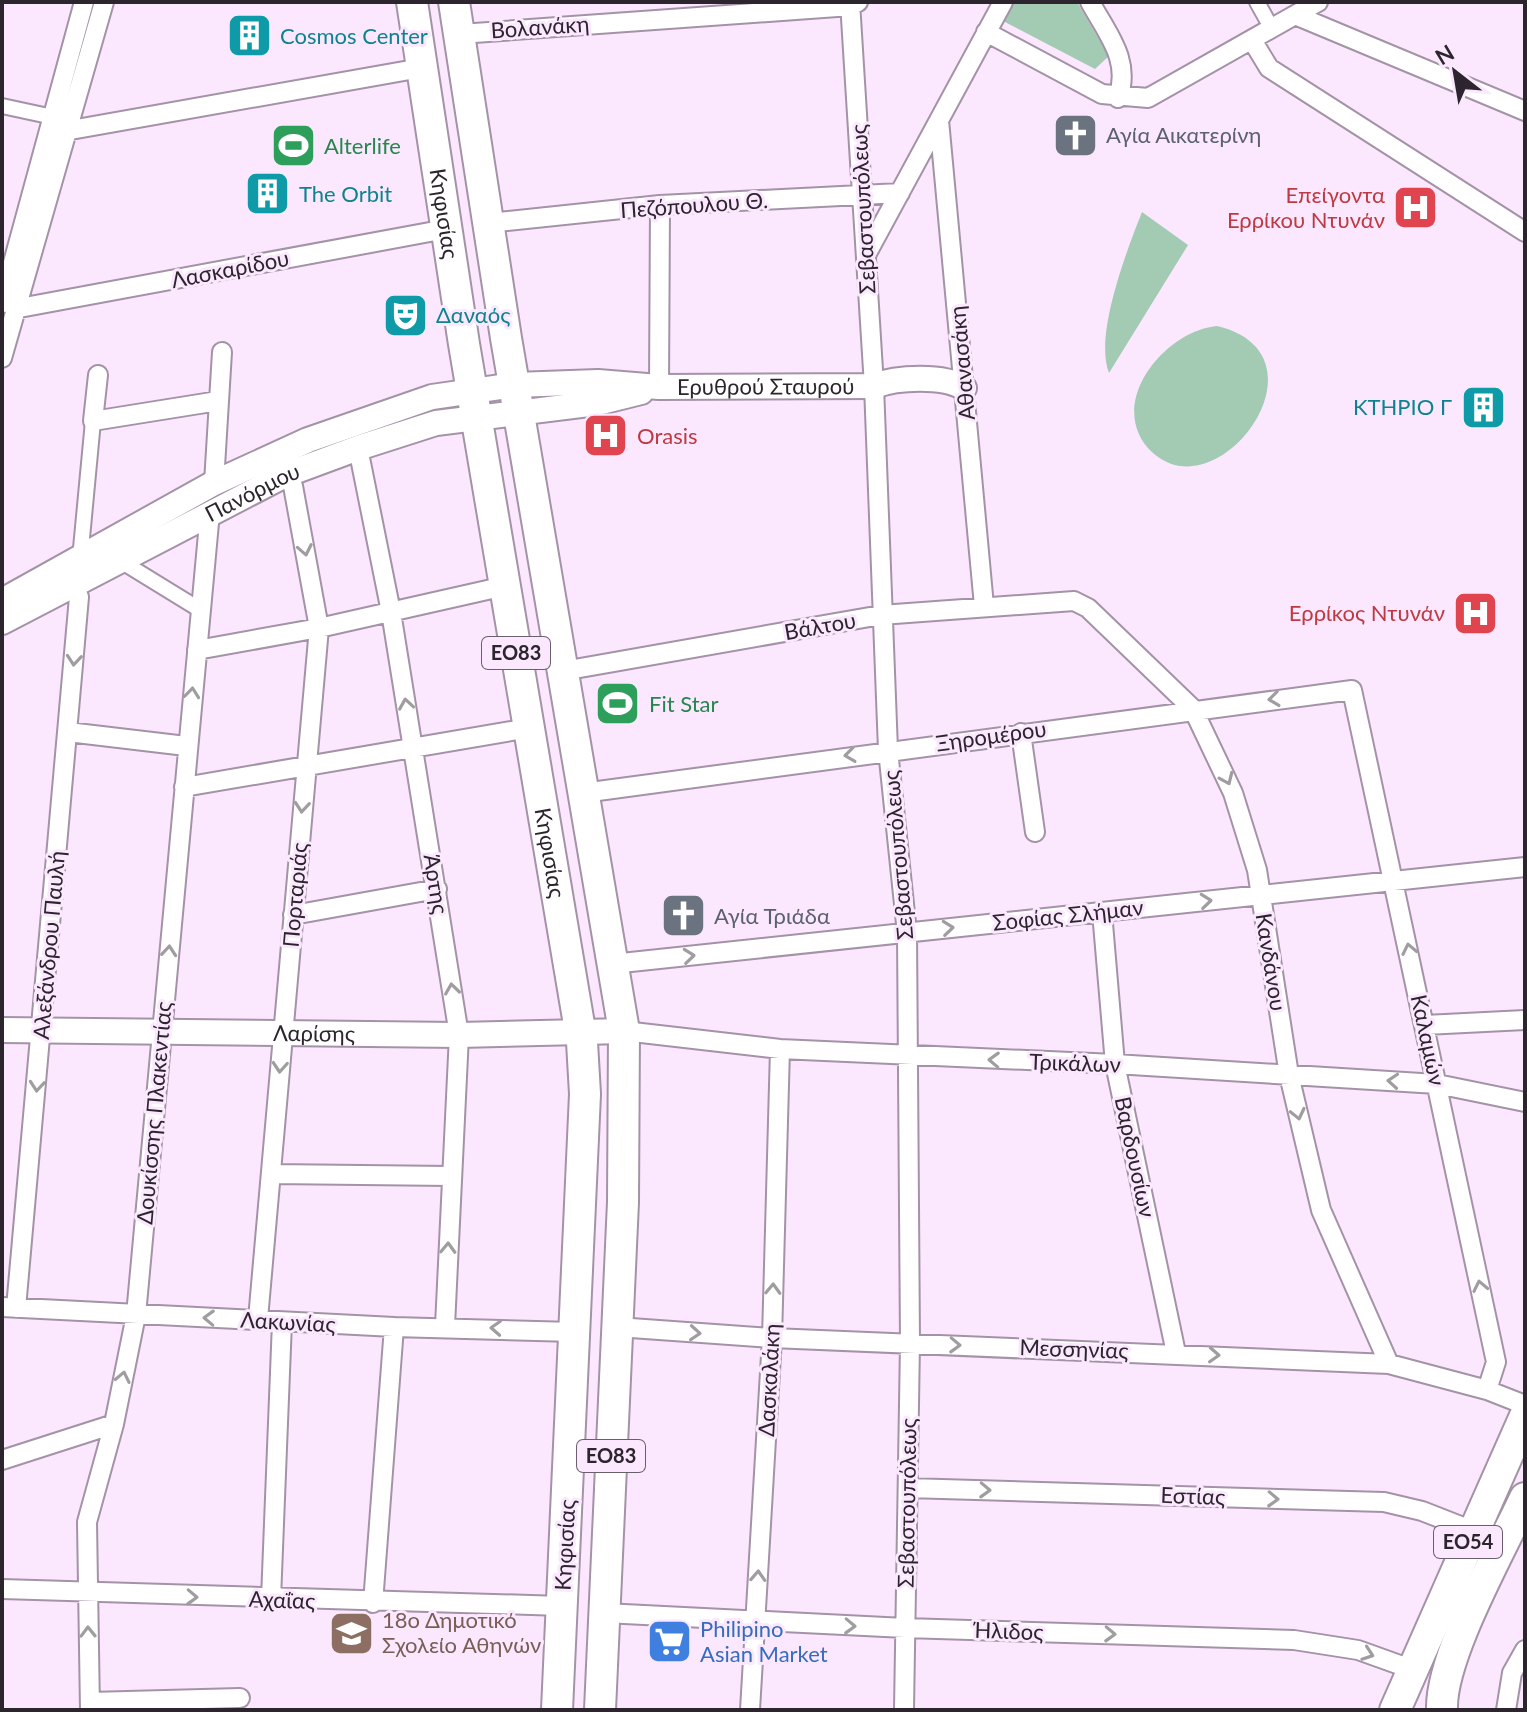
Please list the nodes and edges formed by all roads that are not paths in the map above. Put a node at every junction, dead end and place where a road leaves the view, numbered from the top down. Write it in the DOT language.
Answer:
graph roads {
  1 [pos="84,2"];
  2 [pos="104,2"];
  3 [pos="412,2"];
  4 [pos="454,2"];
  5 [pos="1003,2"];
  6 [pos="1090,2"];
  7 [pos="1257,2"];
  8 [pos="1318,2"];
  9 [pos="853,3"];
  10 [pos="1295,15"];
  11 [pos="1272,29"];
  12 [pos="986,32"];
  13 [pos="460,34"];
  14 [pos="1252,40"];
  15 [pos="421,68"];
  16 [pos="1118,98"];
  17 [pos="2,106"];
  18 [pos="1525,111"];
  19 [pos="939,120"];
  20 [pos="59,124"];
  21 [pos="900,193"];
  22 [pos="862,195"];
  23 [pos="660,205"];
  24 [pos="489,223"];
  25 [pos="446,229"];
  26 [pos="1525,232"];
  27 [pos="866,255"];
  28 [pos="8,306"];
  29 [pos="222,352"];
  30 [pos="2,358"];
  31 [pos="98,375"];
  32 [pos="874,386"];
  33 [pos="659,387"];
  34 [pos="964,388"];
  35 [pos="517,398"];
  36 [pos="218,401"];
  37 [pos="474,404"];
  38 [pos="93,421"];
  39 [pos="358,448"];
  40 [pos="285,475"];
  41 [pos="214,483"];
  42 [pos="210,512"];
  43 [pos="80,559"];
  44 [pos="119,560"];
  45 [pos="73,583"];
  46 [pos="505,586"];
  47 [pos="2,601"];
  48 [pos="1080,603"];
  49 [pos="984,606"];
  50 [pos="202,611"];
  51 [pos="391,612"];
  52 [pos="881,615"];
  53 [pos="2,622"];
  54 [pos="319,628"];
  55 [pos="197,650"];
  56 [pos="563,671"];
  57 [pos="1352,690"];
  58 [pos="1193,709"];
  59 [pos="529,728"];
  60 [pos="68,732"];
  61 [pos="1021,733"];
  62 [pos="186,746"];
  63 [pos="413,747"];
  64 [pos="888,750"];
  65 [pos="305,766"];
  66 [pos="184,787"];
  67 [pos="583,793"];
  68 [pos="1035,832"];
  69 [pos="1525,867"];
  70 [pos="1394,882"];
  71 [pos="437,889"];
  72 [pos="1261,895"];
  73 [pos="1102,912"];
  74 [pos="293,915"];
  75 [pos="907,933"];
  76 [pos="612,964"];
  77 [pos="1525,1020"];
  78 [pos="1425,1025"];
  79 [pos="2,1030"];
  80 [pos="41,1030"];
  81 [pos="624,1031"];
  82 [pos="161,1032"];
  83 [pos="581,1032"];
  84 [pos="282,1033"];
  85 [pos="459,1035"];
  86 [pos="780,1049"];
  87 [pos="910,1057"];
  88 [pos="1115,1064"];
  89 [pos="1289,1075"];
  90 [pos="1437,1084"];
  91 [pos="1525,1102"];
  92 [pos="272,1174"];
  93 [pos="450,1176"];
  94 [pos="9,1307"];
  95 [pos="136,1315"];
  96 [pos="258,1319"];
  97 [pos="282,1322"];
  98 [pos="445,1326"];
  99 [pos="394,1327"];
  100 [pos="617,1327"];
  101 [pos="574,1332"];
  102 [pos="772,1338"];
  103 [pos="910,1343"];
  104 [pos="1176,1353"];
  105 [pos="1389,1364"];
  106 [pos="1487,1390"];
  107 [pos="1525,1405"];
  108 [pos="1525,1416"];
  109 [pos="114,1424"];
  110 [pos="2,1460"];
  111 [pos="908,1488"];
  112 [pos="1525,1498"];
  113 [pos="1473,1531"];
  114 [pos="2,1589"];
  115 [pos="87,1593"];
  116 [pos="271,1599"];
  117 [pos="373,1603"];
  118 [pos="562,1606"];
  119 [pos="604,1613"];
  120 [pos="755,1622"];
  121 [pos="905,1628"];
  122 [pos="1525,1650"];
  123 [pos="1411,1669"];
  124 [pos="1518,1674"];
  125 [pos="240,1698"];
  126 [pos="90,1706"];
  127 [pos="557,1710"];
  128 [pos="600,1710"];
  129 [pos="750,1710"];
  130 [pos="904,1710"];
  131 [pos="1395,1710"];
  132 [pos="1442,1710"];
  133 [pos="1506,1710"];
  1 -- 20 [label="street"];
  2 -- 20 [label="street"];
  3 -- 15 [label="main road, Κηφισίας / ΕΟ83"];
  4 -- 13 [label="main road, Κηφισίας / ΕΟ83"];
  5 -- 12 [label="street"];
  6 -- 16 [label="street"];
  7 -- 11 [label="street"];
  8 -- 10 [label="street"];
  9 -- 13 [label="street, Βολανάκη"];
  9 -- 22 [label="street, Σεβαστουπόλεως"];
  10 -- 11 [label="street"];
  10 -- 18 [label="street"];
  11 -- 14 [label="street"];
  12 -- 16 [label="street"];
  12 -- 19 [label="street"];
  13 -- 24 [label="main road, Κηφισίας / ΕΟ83"];
  14 -- 16 [label="street"];
  14 -- 26 [label="street"];
  15 -- 20 [label="street"];
  15 -- 25 [label="main road, Κηφισίας / ΕΟ83"];
  17 -- 20 [label="street"];
  19 -- 21 [label="street"];
  19 -- 34 [label="street, Αθανασάκη"];
  20 -- 28 [label="street"];
  21 -- 22 [label="street, Πεζόπουλου Θ."];
  21 -- 27 [label="street"];
  22 -- 23 [label="street, Πεζόπουλου Θ."];
  22 -- 27 [label="street, Σεβαστουπόλεως"];
  23 -- 24 [label="street, Πεζόπουλου Θ."];
  23 -- 33 [label="street"];
  24 -- 35 [label="main road, Κηφισίας / ΕΟ83"];
  25 -- 28 [label="street, Λασκαρίδου"];
  25 -- 37 [label="main road, Κηφισίας / ΕΟ83"];
  27 -- 32 [label="street, Σεβαστουπόλεως"];
  28 -- 30 [label="street"];
  29 -- 36 [label="street"];
  31 -- 38 [label="street"];
  32 -- 33 [label="street, Ερυθρού Σταυρού"];
  32 -- 34 [label="street, Ερυθρού Σταυρού"];
  32 -- 52 [label="street, Σεβαστουπόλεως"];
  33 -- 35 [label="street, Ερυθρού Σταυρού"];
  34 -- 49 [label="street, Αθανασάκη"];
  35 -- 37 [label="street, Πανόρμου"];
  35 -- 56 [label="main road, Κηφισίας / ΕΟ83"];
  36 -- 38 [label="street"];
  36 -- 41 [label="street"];
  37 -- 39 [label="street, Πανόρμου"];
  37 -- 41 [label="street, Πανόρμου"];
  37 -- 46 [label="main road, Κηφισίας / ΕΟ83"];
  38 -- 43 [label="street"];
  39 -- 40 [label="street, Πανόρμου"];
  39 -- 51 [label="street, Άρτης"];
  40 -- 42 [label="street, Πανόρμου"];
  40 -- 54 [label="street, Πορταριάς, one-way"];
  41 -- 43 [label="street, Πανόρμου"];
  42 -- 44 [label="street, Πανόρμου"];
  42 -- 50 [label="street, Δουκίσσης Πλακεντίας"];
  43 -- 47 [label="street, Πανόρμου"];
  44 -- 45 [label="street, Πανόρμου"];
  44 -- 50 [label="street"];
  45 -- 53 [label="street, Πανόρμου"];
  45 -- 60 [label="street, Αλεξάνδρου Παυλή, one-way"];
  46 -- 51 [label="street"];
  46 -- 59 [label="main road, Κηφισίας / ΕΟ83"];
  48 -- 49 [label="street, Βάλτου"];
  48 -- 58 [label="street, Κανδάνου"];
  49 -- 52 [label="street, Βάλτου"];
  50 -- 55 [label="street, Δουκίσσης Πλακεντίας"];
  51 -- 54 [label="street"];
  63 -- 51 [label="street, Άρτης, one-way"];
  52 -- 56 [label="street, Βάλτου"];
  52 -- 64 [label="street, Σεβαστουπόλεως"];
  54 -- 55 [label="street"];
  54 -- 65 [label="street, Πορταριάς"];
  62 -- 55 [label="street, Δουκίσσης Πλακεντίας, one-way"];
  56 -- 67 [label="main road, Κηφισίας / ΕΟ83"];
  57 -- 58 [label="street, Ξηρομέρου, one-way"];
  57 -- 70 [label="street, Καλαμών"];
  58 -- 61 [label="street, Ξηρομέρου"];
  58 -- 72 [label="street, Κανδάνου, one-way"];
  59 -- 63 [label="street"];
  59 -- 83 [label="main road, Κηφισίας / ΕΟ83"];
  60 -- 62 [label="street"];
  60 -- 80 [label="street, Αλεξάνδρου Παυλή"];
  61 -- 64 [label="street, Ξηρομέρου"];
  61 -- 68 [label="street"];
  62 -- 66 [label="street, Δουκίσσης Πλακεντίας"];
  63 -- 65 [label="street"];
  63 -- 71 [label="street, Άρτης"];
  64 -- 67 [label="street, Ξηρομέρου, one-way"];
  64 -- 75 [label="street, Σεβαστουπόλεως"];
  65 -- 66 [label="street"];
  65 -- 74 [label="street, Πορταριάς, one-way"];
  82 -- 66 [label="street, Δουκίσσης Πλακεντίας, one-way"];
  67 -- 76 [label="main road, Κηφισίας / ΕΟ83"];
  69 -- 70 [label="street, Σοφίας Σλήμαν"];
  70 -- 72 [label="street, Σοφίας Σλήμαν"];
  78 -- 70 [label="street, Καλαμών, one-way"];
  71 -- 74 [label="street"];
  85 -- 71 [label="street, Άρτης, one-way"];
  73 -- 72 [label="street, Σοφίας Σλήμαν, one-way"];
  72 -- 89 [label="street, Κανδάνου"];
  75 -- 73 [label="street, Σοφίας Σλήμαν, one-way"];
  73 -- 88 [label="street, Βαρδουσίων"];
  74 -- 84 [label="street, Πορταριάς"];
  76 -- 75 [label="street, Σοφίας Σλήμαν, one-way"];
  75 -- 87 [label="street, Σεβαστουπόλεως"];
  76 -- 81 [label="main road, Κηφισίας / ΕΟ83"];
  77 -- 78 [label="street"];
  78 -- 90 [label="street, Καλαμών"];
  79 -- 80 [label="street, Λαρίσης"];
  80 -- 82 [label="street, Λαρίσης"];
  80 -- 94 [label="street, Αλεξάνδρου Παυλή, one-way"];
  81 -- 83 [label="street, Λαρίσης"];
  81 -- 86 [label="street, Τρικάλων"];
  81 -- 100 [label="main road, Κηφισίας / ΕΟ83"];
  82 -- 84 [label="street, Λαρίσης"];
  82 -- 95 [label="street, Δουκίσσης Πλακεντίας"];
  83 -- 85 [label="street, Λαρίσης"];
  83 -- 101 [label="main road, Κηφισίας / ΕΟ83"];
  84 -- 85 [label="street, Λαρίσης"];
  84 -- 92 [label="street, Πορταριάς, one-way"];
  85 -- 93 [label="street, Άρτης"];
  86 -- 87 [label="street, Τρικάλων"];
  102 -- 86 [label="street, Δασκαλάκη, one-way"];
  88 -- 87 [label="street, Τρικάλων, one-way"];
  87 -- 103 [label="street, Σεβαστουπόλεως"];
  88 -- 89 [label="street, Τρικάλων"];
  88 -- 104 [label="street, Βαρδουσίων"];
  90 -- 89 [label="street, Τρικάλων, one-way"];
  89 -- 105 [label="street, Κανδάνου, one-way"];
  90 -- 91 [label="street, Τρικάλων"];
  106 -- 90 [label="street, Καλαμών, one-way"];
  92 -- 93 [label="street"];
  92 -- 96 [label="street, Πορταριάς"];
  98 -- 93 [label="street, Άρτης, one-way"];
  94 -- 95 [label="street, Λακωνίας"];
  96 -- 95 [label="street, Λακωνίας, one-way"];
  109 -- 95 [label="street, Δουκίσσης Πλακεντίας, one-way"];
  96 -- 97 [label="street, Λακωνίας"];
  97 -- 99 [label="street, Λακωνίας"];
  97 -- 116 [label="street"];
  98 -- 99 [label="street, Λακωνίας"];
  101 -- 98 [label="street, Λακωνίας, one-way"];
  99 -- 117 [label="street"];
  100 -- 102 [label="street, Μεσσηνίας, one-way"];
  100 -- 119 [label="main road, Κηφισίας / ΕΟ83"];
  101 -- 118 [label="main road, Κηφισίας / ΕΟ83"];
  102 -- 103 [label="street, Μεσσηνίας"];
  120 -- 102 [label="street, Δασκαλάκη, one-way"];
  103 -- 104 [label="street, Μεσσηνίας, one-way"];
  103 -- 111 [label="street, Σεβαστουπόλεως"];
  104 -- 105 [label="street, Μεσσηνίας, one-way"];
  105 -- 106 [label="street, Μεσσηνίας"];
  106 -- 107 [label="street, Μεσσηνίας"];
  108 -- 113 [label="main road, ΕΟ54"];
  109 -- 110 [label="street"];
  109 -- 115 [label="street, Δουκίσσης Πλακεντίας"];
  111 -- 113 [label="street, Εστίας, one-way"];
  111 -- 121 [label="street, Σεβαστουπόλεως"];
  112 -- 132 [label="main road, ΕΟ54"];
  113 -- 123 [label="main road, ΕΟ54"];
  114 -- 115 [label="street, Αχαΐας"];
  115 -- 116 [label="street, Αχαΐας, one-way"];
  126 -- 115 [label="street, Δουκίσσης Πλακεντίας, one-way"];
  116 -- 117 [label="street, Αχαΐας"];
  117 -- 118 [label="street, Αχαΐας"];
  118 -- 127 [label="main road, Κηφισίας / ΕΟ83"];
  119 -- 120 [label="street, Ήλιδος"];
  119 -- 128 [label="main road, Κηφισίας / ΕΟ83"];
  120 -- 121 [label="street, Ήλιδος, one-way"];
  120 -- 129 [label="street, Δασκαλάκη"];
  121 -- 123 [label="street, Ήλιδος, one-way"];
  121 -- 130 [label="street, Σεβαστουπόλεως"];
  122 -- 124 [label="street"];
  123 -- 131 [label="main road, ΕΟ54"];
  124 -- 133 [label="street"];
  125 -- 126 [label="street"];
}
